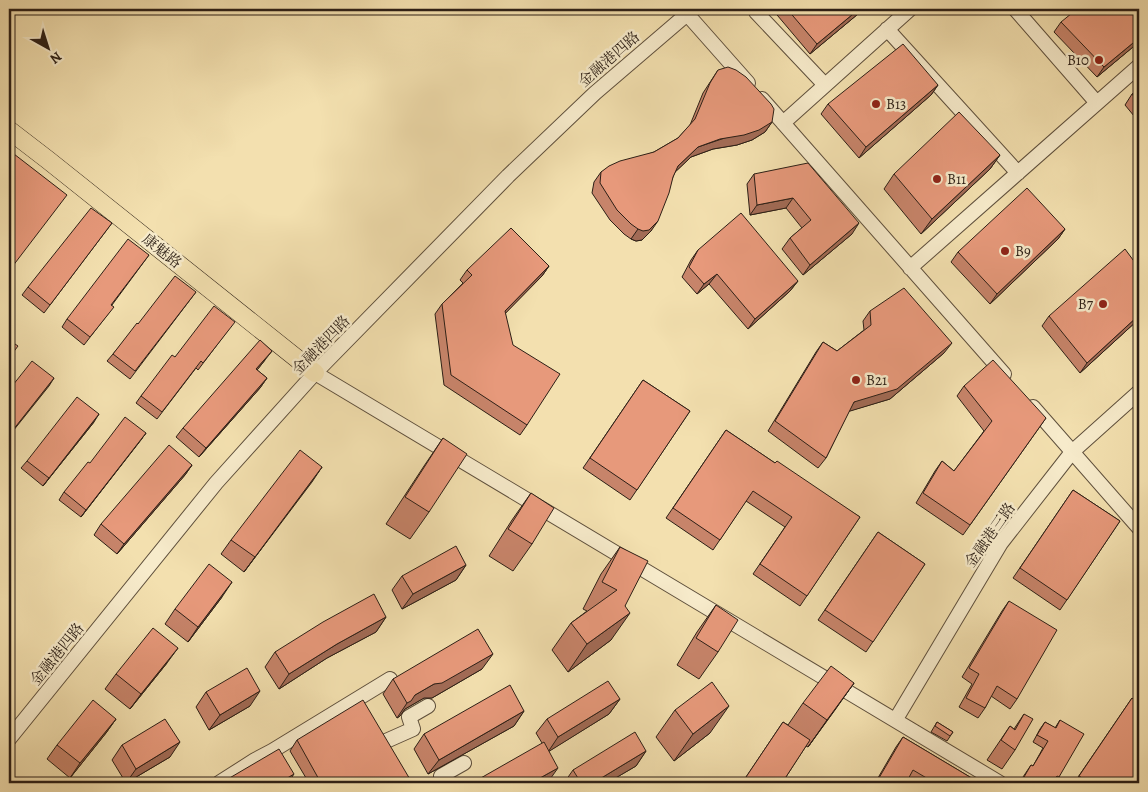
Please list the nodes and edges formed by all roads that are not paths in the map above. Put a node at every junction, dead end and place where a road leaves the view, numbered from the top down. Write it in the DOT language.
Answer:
graph roads {
  1 [pos="760,9"];
  2 [pos="910,9"];
  3 [pos="1015,9"];
  4 [pos="690,11"];
  5 [pos="887,29"];
  6 [pos="1139,66"];
  7 [pos="825,85"];
  8 [pos="1097,103"];
  9 [pos="783,123"];
  10 [pos="9,130"];
  11 [pos="1018,174"];
  12 [pos="910,268"];
  13 [pos="315,373"];
  14 [pos="1014,386"];
  15 [pos="1139,392"];
  16 [pos="1027,401"];
  17 [pos="1072,452"];
  18 [pos="1139,528"];
  19 [pos="390,679"];
  20 [pos="361,697"];
  21 [pos="428,706"];
  22 [pos="370,712"];
  23 [pos="896,719"];
  24 [pos="378,727"];
  25 [pos="9,740"];
  26 [pos="464,763"];
  27 [pos="218,783"];
  28 [pos="445,783"];
  29 [pos="1000,783"];
  1 -- 7 [label="street"];
  2 -- 5 [label="street"];
  3 -- 8 [label="street"];
  4 -- 9 [label="street"];
  4 -- 13 [label="street, 金融港四路"];
  5 -- 7 [label="street"];
  5 -- 11 [label="street"];
  6 -- 8 [label="street"];
  7 -- 9 [label="street"];
  8 -- 11 [label="street"];
  9 -- 12 [label="street"];
  10 -- 13 [label="main road, 康魅路"];
  11 -- 12 [label="street"];
  12 -- 14 [label="street"];
  13 -- 23 [label="street"];
  13 -- 25 [label="street, 金融港四路"];
  15 -- 17 [label="street, 金融港三路"];
  16 -- 17 [label="street"];
  17 -- 18 [label="street"];
  17 -- 23 [label="street, 金融港三路"];
  19 -- 20 [label="street"];
  20 -- 22 [label="street"];
  20 -- 27 [label="street"];
  21 -- 24 [label="street"];
  23 -- 29 [label="street"];
  26 -- 28 [label="street"];
}
